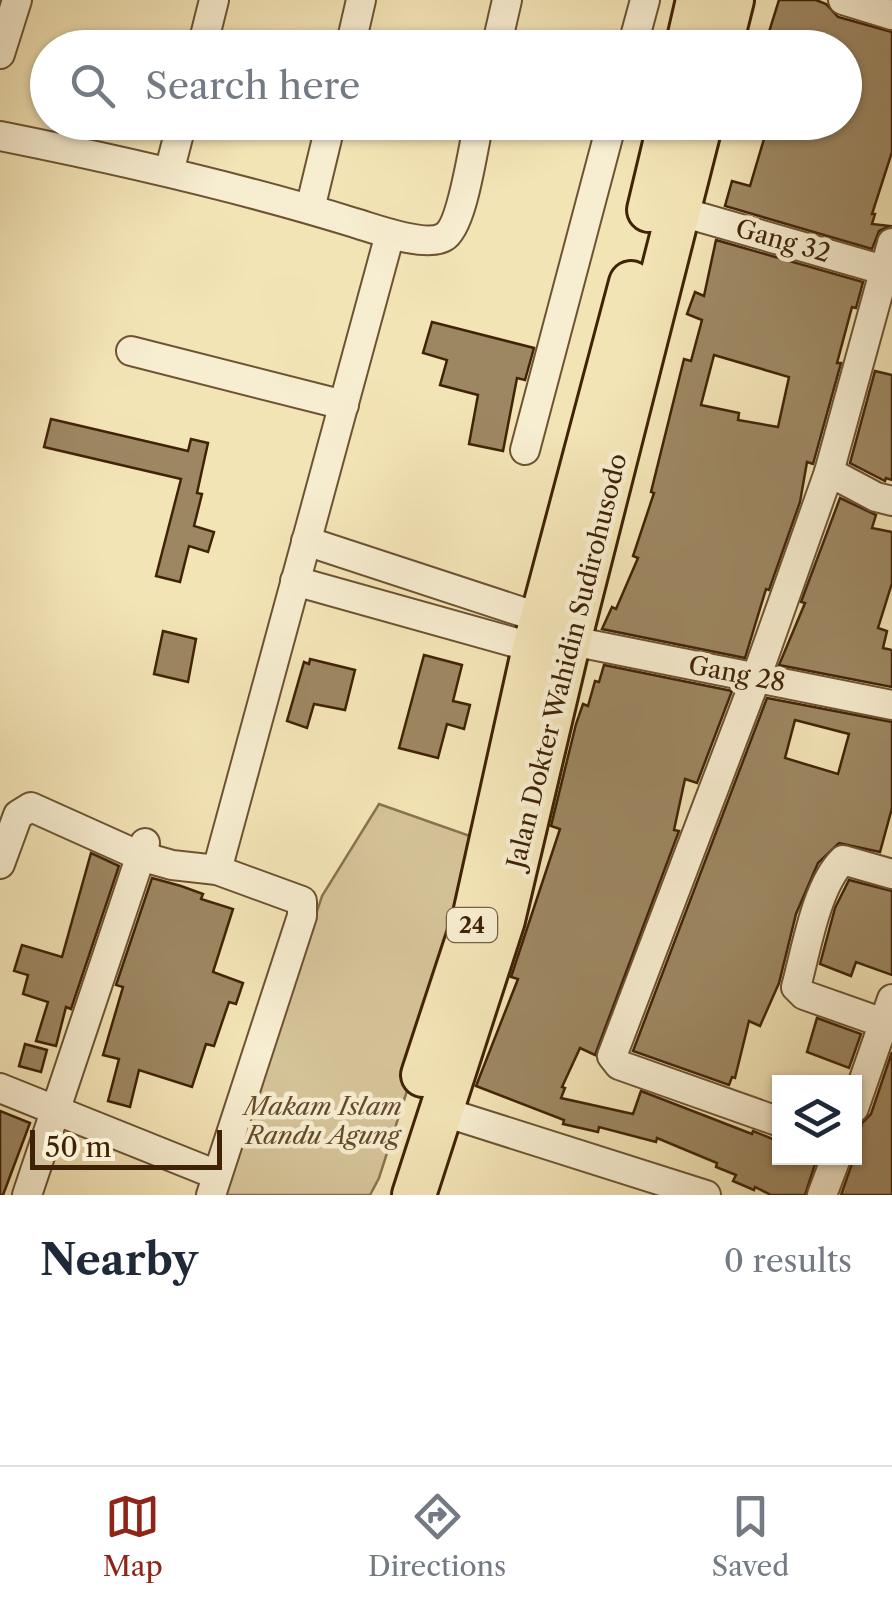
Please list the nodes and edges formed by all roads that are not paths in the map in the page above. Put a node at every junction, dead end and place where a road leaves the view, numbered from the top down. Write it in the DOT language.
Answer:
graph roads {
  1 [pos="17,0"];
  2 [pos="214,0"];
  3 [pos="362,0"];
  4 [pos="507,0"];
  5 [pos="644,0"];
  6 [pos="698,0"];
  7 [pos="732,0"];
  8 [pos="842,0"];
  9 [pos="892,15"];
  10 [pos="206,30"];
  11 [pos="354,30"];
  12 [pos="500,30"];
  13 [pos="636,30"];
  14 [pos="691,30"];
  15 [pos="724,30"];
  16 [pos="0,54"];
  17 [pos="0,136"];
  18 [pos="177,140"];
  19 [pos="327,140"];
  20 [pos="475,140"];
  21 [pos="607,140"];
  22 [pos="666,140"];
  23 [pos="696,140"];
  24 [pos="169,172"];
  25 [pos="310,209"];
  26 [pos="678,211"];
  27 [pos="390,234"];
  28 [pos="892,242"];
  29 [pos="887,271"];
  30 [pos="131,351"];
  31 [pos="344,405"];
  32 [pos="525,450"];
  33 [pos="830,472"];
  34 [pos="892,501"];
  35 [pos="306,541"];
  36 [pos="422,579"];
  37 [pos="296,581"];
  38 [pos="410,613"];
  39 [pos="559,639"];
  40 [pos="756,678"];
  41 [pos="892,705"];
  42 [pos="0,813"];
  43 [pos="85,823"];
  44 [pos="143,849"];
  45 [pos="0,864"];
  46 [pos="217,870"];
  47 [pos="892,874"];
  48 [pos="889,1016"];
  49 [pos="862,1087"];
  50 [pos="0,1088"];
  51 [pos="57,1109"];
  52 [pos="442,1111"];
  53 [pos="772,1119"];
  54 [pos="833,1165"];
  55 [pos="214,1185"];
  56 [pos="27,1195"];
  57 [pos="384,1195"];
  58 [pos="414,1195"];
  59 [pos="706,1195"];
  60 [pos="822,1195"];
  1 -- 16 [label="street"];
  2 -- 10 [label="street"];
  3 -- 11 [label="street"];
  4 -- 12 [label="street"];
  5 -- 13 [label="street"];
  6 -- 14 [label="highway"];
  7 -- 15 [label="highway"];
  8 -- 9 [label="street"];
  17 -- 24 [label="street"];
  18 -- 24 [label="street"];
  19 -- 25 [label="street"];
  20 -- 27 [label="street"];
  21 -- 32 [label="street"];
  22 -- 39 [label="highway, Jalan Dokter Wahidin Sudirohusodo / 24"];
  23 -- 26 [label="highway, Jalan Dokter Wahidin Sudirohusodo / 24"];
  24 -- 25 [label="street"];
  25 -- 27 [label="street"];
  26 -- 29 [label="street, Gang 32"];
  26 -- 39 [label="highway, Jalan Dokter Wahidin Sudirohusodo / 24"];
  27 -- 31 [label="street"];
  28 -- 29 [label="street"];
  29 -- 33 [label="street"];
  30 -- 31 [label="street"];
  31 -- 35 [label="street"];
  33 -- 34 [label="street"];
  33 -- 40 [label="street"];
  35 -- 36 [label="street"];
  35 -- 37 [label="street"];
  36 -- 38 [label="street"];
  36 -- 39 [label="street"];
  37 -- 38 [label="street"];
  37 -- 46 [label="street"];
  38 -- 39 [label="street"];
  39 -- 40 [label="street, Gang 28"];
  39 -- 52 [label="highway, Jalan Dokter Wahidin Sudirohusodo / 24"];
  39 -- 57 [label="highway, Jalan Dokter Wahidin Sudirohusodo / 24"];
  40 -- 41 [label="street, Gang 28"];
  40 -- 53 [label="street"];
  42 -- 43 [label="street"];
  43 -- 44 [label="street"];
  43 -- 45 [label="street"];
  44 -- 46 [label="street"];
  44 -- 51 [label="street"];
  46 -- 55 [label="street"];
  47 -- 48 [label="street"];
  48 -- 49 [label="street"];
  50 -- 51 [label="street"];
  51 -- 55 [label="street"];
  51 -- 56 [label="street"];
  52 -- 58 [label="highway, Jalan Dokter Wahidin Sudirohusodo / 24"];
  52 -- 59 [label="street"];
  54 -- 60 [label="street"];
}
